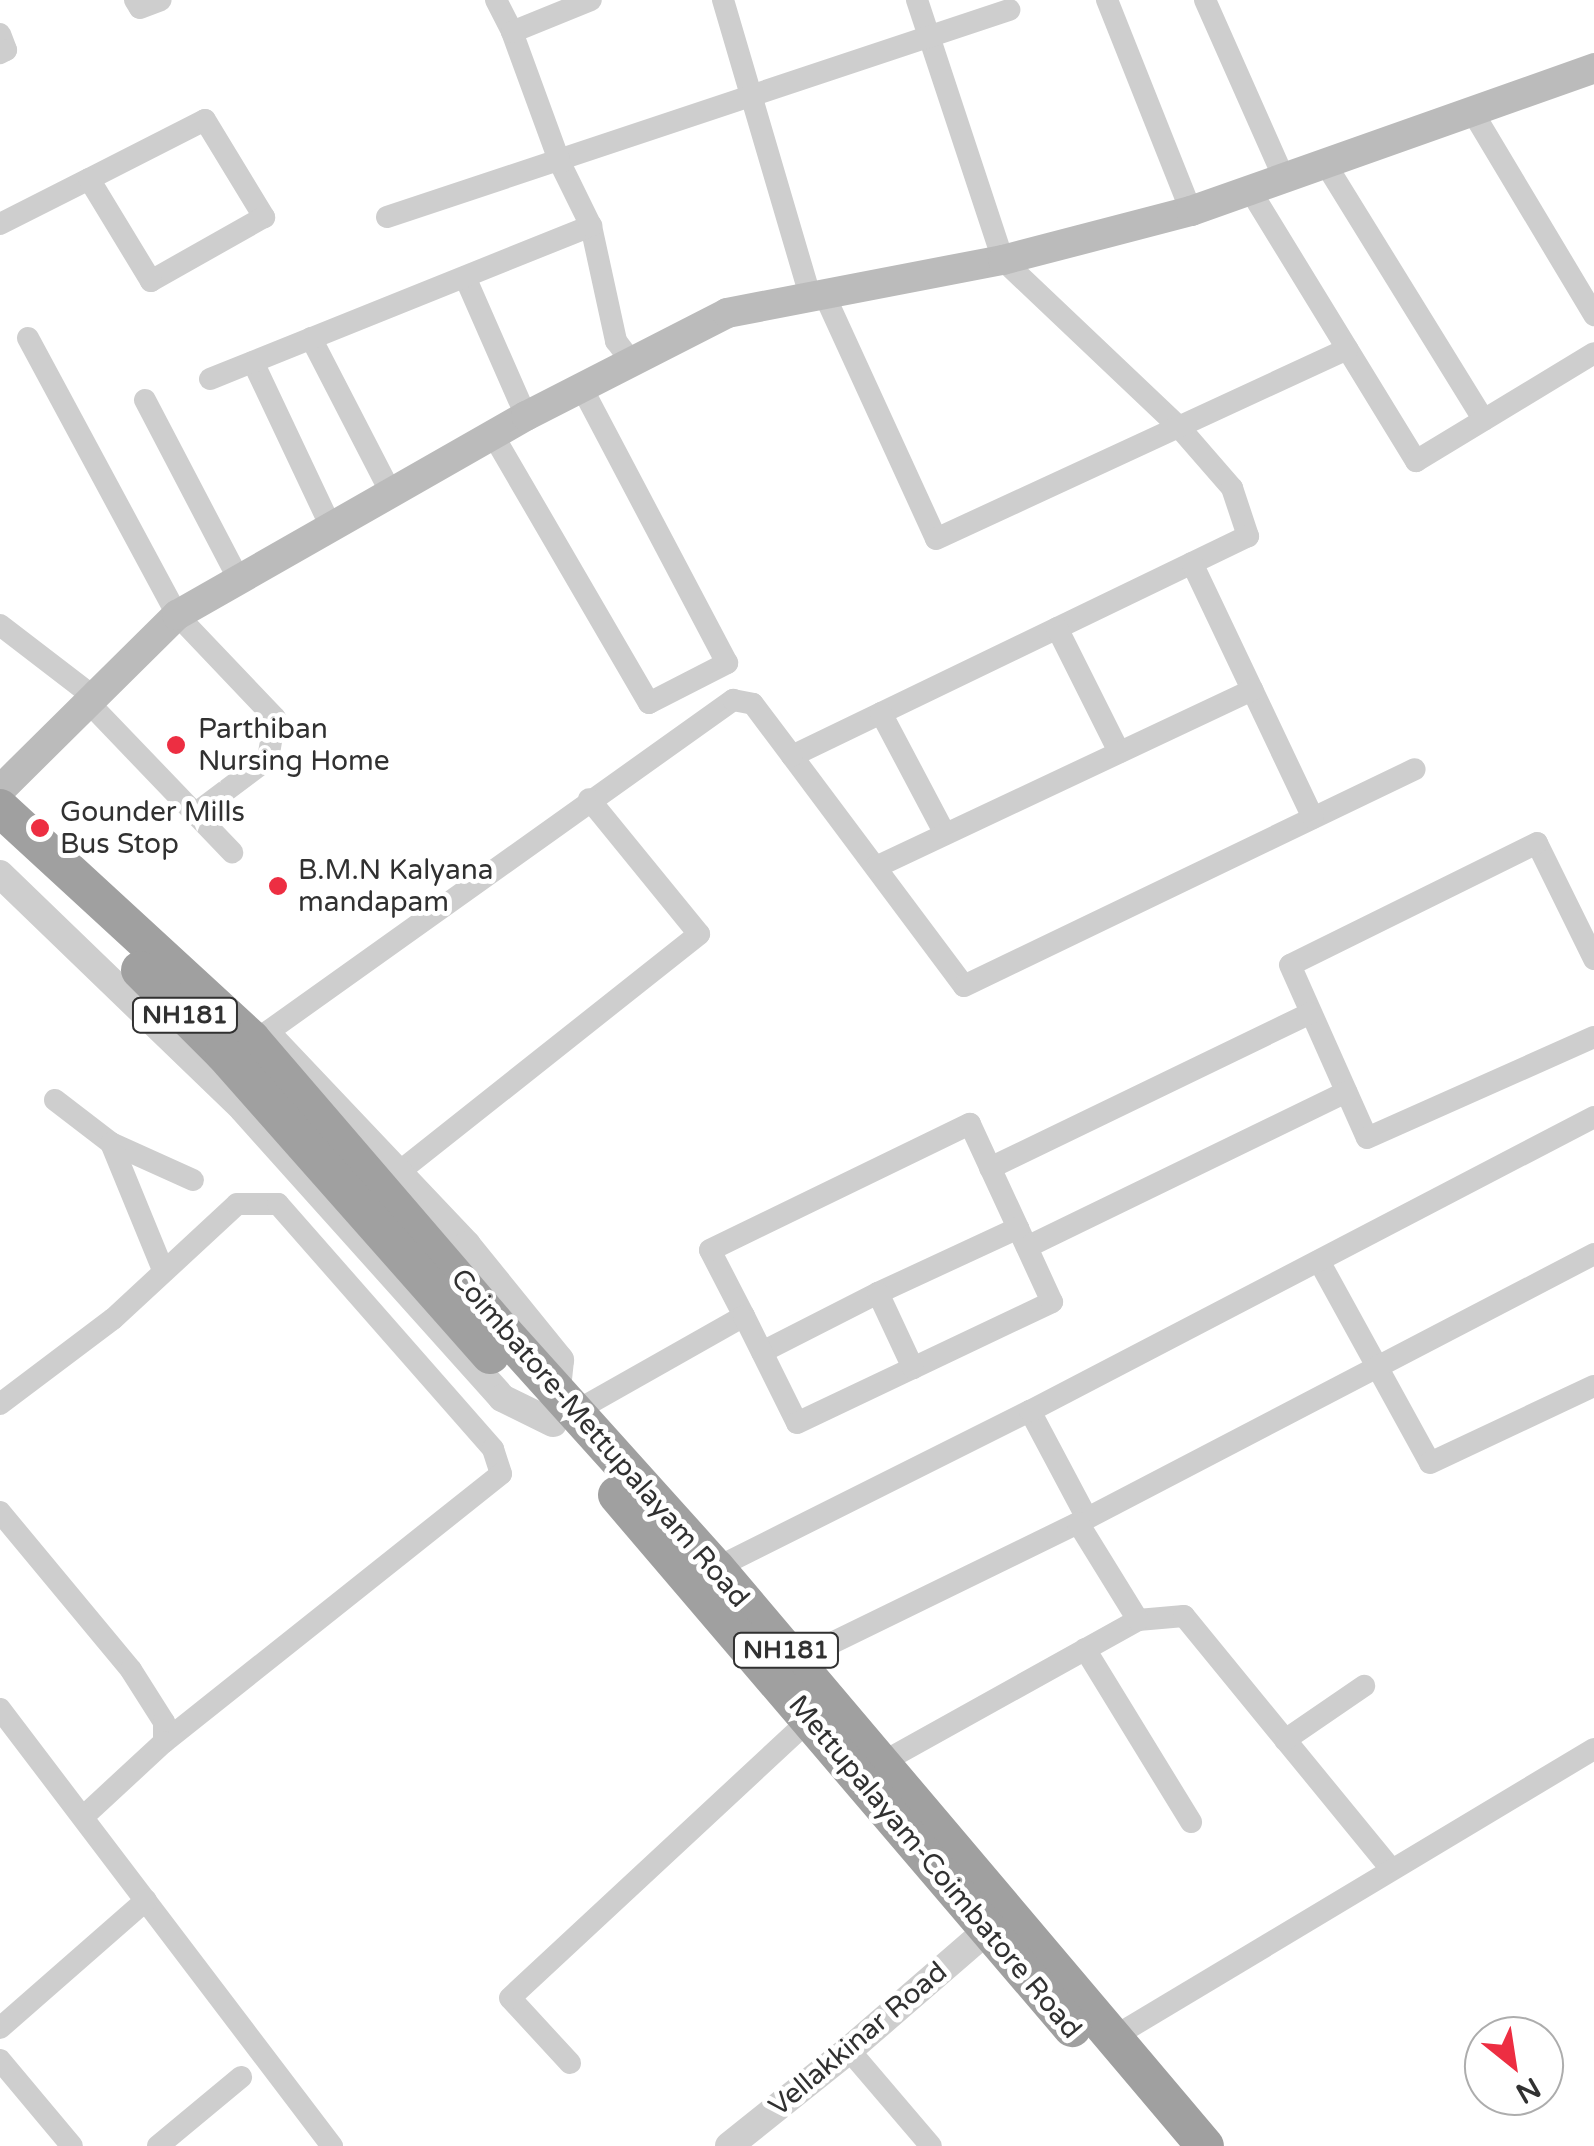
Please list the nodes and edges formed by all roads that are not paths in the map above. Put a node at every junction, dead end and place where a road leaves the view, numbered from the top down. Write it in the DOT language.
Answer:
graph roads {
  1 [pos="135,0"];
  2 [pos="161,0"];
  3 [pos="496,0"];
  4 [pos="591,0"];
  5 [pos="723,0"];
  6 [pos="917,0"];
  7 [pos="1108,0"];
  8 [pos="1205,0"];
  9 [pos="1009,10"];
  10 [pos="512,32"];
  11 [pos="0,34"];
  12 [pos="930,38"];
  13 [pos="0,53"];
  14 [pos="1594,68"];
  15 [pos="750,93"];
  16 [pos="1472,111"];
  17 [pos="560,162"];
  18 [pos="1325,163"];
  19 [pos="1284,178"];
  20 [pos="89,179"];
  21 [pos="1250,190"];
  22 [pos="1191,211"];
  23 [pos="387,217"];
  24 [pos="0,224"];
  25 [pos="591,226"];
  26 [pos="1003,260"];
  27 [pos="465,277"];
  28 [pos="817,295"];
  29 [pos="1594,315"];
  30 [pos="28,338"];
  31 [pos="312,338"];
  32 [pos="1347,348"];
  33 [pos="1594,354"];
  34 [pos="253,362"];
  35 [pos="632,362"];
  36 [pos="210,378"];
  37 [pos="582,388"];
  38 [pos="144,400"];
  39 [pos="1232,413"];
  40 [pos="526,416"];
  41 [pos="1484,420"];
  42 [pos="1178,427"];
  43 [pos="493,435"];
  44 [pos="391,493"];
  45 [pos="331,527"];
  46 [pos="1192,564"];
  47 [pos="239,580"];
  48 [pos="177,615"];
  49 [pos="0,625"];
  50 [pos="1057,628"];
  51 [pos="1252,690"];
  52 [pos="92,700"];
  53 [pos="880,713"];
  54 [pos="1119,752"];
  55 [pos="792,756"];
  56 [pos="1415,769"];
  57 [pos="0,791"];
  58 [pos="590,800"];
  59 [pos="0,808"];
  60 [pos="196,813"];
  61 [pos="1313,818"];
  62 [pos="945,834"];
  63 [pos="0,841"];
  64 [pos="232,852"];
  65 [pos="876,867"];
  66 [pos="0,874"];
  67 [pos="1594,959"];
  68 [pos="1310,1013"];
  69 [pos="266,1033"];
  70 [pos="1594,1037"];
  71 [pos="1346,1092"];
  72 [pos="56,1100"];
  73 [pos="1594,1117"];
  74 [pos="111,1143"];
  75 [pos="990,1168"];
  76 [pos="349,1171"];
  77 [pos="399,1172"];
  78 [pos="193,1180"];
  79 [pos="1023,1238"];
  80 [pos="1594,1254"];
  81 [pos="1319,1261"];
  82 [pos="164,1272"];
  83 [pos="878,1293"];
  84 [pos="744,1316"];
  85 [pos="762,1352"];
  86 [pos="1376,1367"];
  87 [pos="913,1368"];
  88 [pos="1594,1386"];
  89 [pos="0,1404"];
  90 [pos="562,1407"];
  91 [pos="1030,1411"];
  92 [pos="0,1512"];
  93 [pos="1082,1521"];
  94 [pos="716,1568"];
  95 [pos="1138,1620"];
  96 [pos="1085,1649"];
  97 [pos="795,1660"];
  98 [pos="1364,1686"];
  99 [pos="0,1709"];
  100 [pos="810,1720"];
  101 [pos="1285,1740"];
  102 [pos="164,1742"];
  103 [pos="1594,1749"];
  104 [pos="882,1763"];
  105 [pos="83,1817"];
  106 [pos="1191,1822"];
  107 [pos="1391,1868"];
  108 [pos="146,1900"];
  109 [pos="997,1921"];
  110 [pos="0,2028"];
  111 [pos="1112,2038"];
  112 [pos="850,2050"];
  113 [pos="0,2060"];
  114 [pos="570,2062"];
  115 [pos="241,2077"];
  116 [pos="72,2146"];
  117 [pos="158,2146"];
  118 [pos="332,2146"];
  119 [pos="729,2146"];
  120 [pos="931,2146"];
  121 [pos="1176,2146"];
  122 [pos="1205,2146"];
  1 -- 2 [label="street"];
  3 -- 10 [label="street"];
  4 -- 10 [label="street"];
  5 -- 15 [label="street"];
  6 -- 12 [label="street"];
  7 -- 22 [label="street"];
  8 -- 19 [label="street"];
  9 -- 12 [label="street"];
  10 -- 17 [label="street"];
  11 -- 13 [label="street"];
  12 -- 15 [label="street"];
  12 -- 26 [label="street"];
  14 -- 16 [label="main road"];
  15 -- 17 [label="street"];
  15 -- 28 [label="street"];
  16 -- 18 [label="main road"];
  16 -- 29 [label="street"];
  17 -- 23 [label="street"];
  17 -- 25 [label="street"];
  18 -- 19 [label="main road"];
  18 -- 41 [label="street"];
  19 -- 21 [label="main road"];
  20 -- 20 [label="street"];
  20 -- 24 [label="street"];
  21 -- 22 [label="main road"];
  21 -- 32 [label="street"];
  22 -- 26 [label="main road"];
  25 -- 27 [label="street"];
  25 -- 35 [label="street"];
  26 -- 28 [label="main road"];
  26 -- 42 [label="street"];
  27 -- 31 [label="street"];
  27 -- 40 [label="street"];
  28 -- 35 [label="main road"];
  28 -- 42 [label="street"];
  30 -- 48 [label="street"];
  31 -- 34 [label="street"];
  31 -- 44 [label="street"];
  32 -- 41 [label="street"];
  32 -- 42 [label="street"];
  33 -- 41 [label="street"];
  34 -- 36 [label="street"];
  34 -- 45 [label="street"];
  35 -- 37 [label="main road"];
  37 -- 40 [label="main road"];
  37 -- 43 [label="street"];
  38 -- 47 [label="street"];
  39 -- 42 [label="street"];
  40 -- 43 [label="main road"];
  42 -- 46 [label="street"];
  43 -- 44 [label="main road"];
  44 -- 45 [label="main road"];
  45 -- 47 [label="main road"];
  46 -- 50 [label="street"];
  46 -- 51 [label="street"];
  47 -- 48 [label="main road"];
  48 -- 52 [label="main road"];
  48 -- 60 [label="street"];
  49 -- 52 [label="street"];
  50 -- 53 [label="street"];
  50 -- 54 [label="street"];
  51 -- 54 [label="street"];
  51 -- 61 [label="street"];
  52 -- 57 [label="main road"];
  52 -- 60 [label="street"];
  53 -- 55 [label="street"];
  53 -- 62 [label="street"];
  54 -- 62 [label="street"];
  55 -- 58 [label="street"];
  55 -- 65 [label="street"];
  56 -- 61 [label="street"];
  57 -- 69 [label="street"];
  58 -- 69 [label="street"];
  58 -- 77 [label="street"];
  59 -- 76 [label="highway, NH181"];
  60 -- 64 [label="street"];
  61 -- 65 [label="street"];
  62 -- 65 [label="street"];
  63 -- 76 [label="highway, Mettupalayam-Coimbatore Road / NH181"];
  66 -- 90 [label="street"];
  67 -- 68 [label="street"];
  68 -- 71 [label="street"];
  68 -- 75 [label="street"];
  69 -- 77 [label="street"];
  70 -- 71 [label="street"];
  71 -- 79 [label="street"];
  72 -- 74 [label="street"];
  73 -- 81 [label="street"];
  74 -- 78 [label="street"];
  74 -- 82 [label="street"];
  75 -- 79 [label="street"];
  75 -- 84 [label="street"];
  76 -- 90 [label="highway, Mettupalayam-Coimbatore Road / NH181"];
  77 -- 90 [label="street"];
  79 -- 83 [label="street"];
  79 -- 87 [label="street"];
  80 -- 86 [label="street"];
  81 -- 86 [label="street"];
  81 -- 91 [label="street"];
  82 -- 89 [label="street"];
  82 -- 102 [label="street"];
  83 -- 85 [label="street"];
  83 -- 87 [label="street"];
  84 -- 85 [label="street"];
  84 -- 90 [label="street"];
  85 -- 87 [label="street"];
  86 -- 88 [label="street"];
  86 -- 93 [label="street"];
  90 -- 94 [label="highway, Coimbatore-Mettupalayam Road / NH181"];
  90 -- 100 [label="highway, Mettupalayam-Coimbatore Road / NH181"];
  91 -- 93 [label="street"];
  91 -- 94 [label="street"];
  92 -- 102 [label="street"];
  93 -- 95 [label="street"];
  93 -- 97 [label="street"];
  94 -- 97 [label="highway, Coimbatore-Mettupalayam Road / NH181"];
  95 -- 96 [label="street"];
  95 -- 101 [label="street"];
  96 -- 104 [label="street"];
  96 -- 106 [label="street"];
  97 -- 104 [label="highway, Coimbatore-Mettupalayam Road / NH181"];
  98 -- 101 [label="street"];
  99 -- 105 [label="street"];
  100 -- 109 [label="highway, Mettupalayam-Coimbatore Road / NH181"];
  100 -- 114 [label="street"];
  101 -- 107 [label="street"];
  102 -- 105 [label="street"];
  103 -- 107 [label="street"];
  104 -- 109 [label="highway, Coimbatore-Mettupalayam Road / NH181"];
  105 -- 108 [label="street"];
  107 -- 111 [label="street"];
  108 -- 110 [label="street"];
  108 -- 118 [label="street"];
  109 -- 111 [label="highway, Coimbatore-Mettupalayam Road / NH181"];
  109 -- 112 [label="street, Vellakkinar Road"];
  109 -- 121 [label="highway, Mettupalayam-Coimbatore Road / NH181"];
  111 -- 122 [label="highway, Coimbatore-Mettupalayam Road / NH181"];
  112 -- 119 [label="street, Vellakkinar Road"];
  112 -- 120 [label="street"];
  113 -- 116 [label="street"];
  115 -- 117 [label="street"];
}
